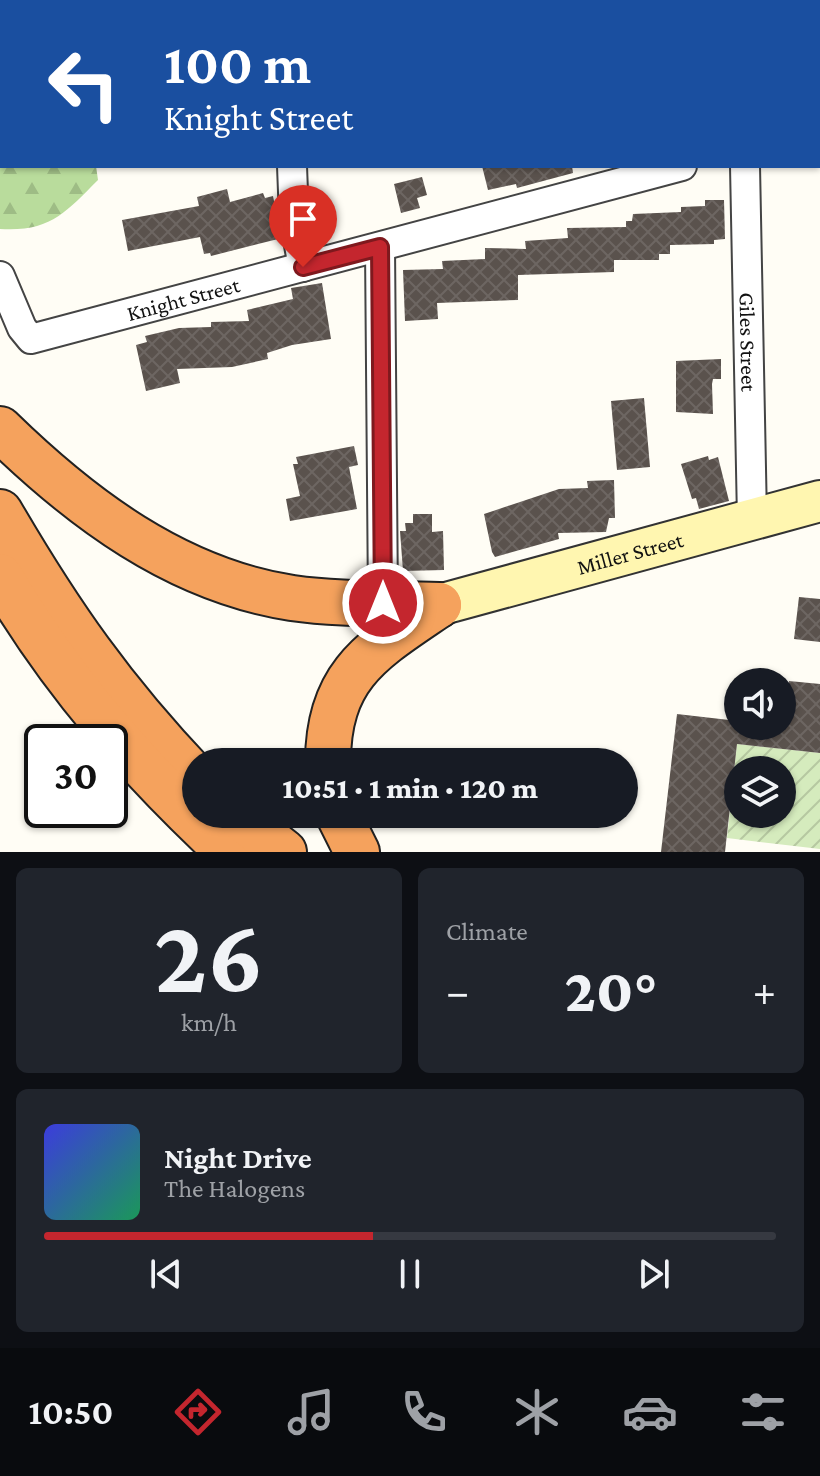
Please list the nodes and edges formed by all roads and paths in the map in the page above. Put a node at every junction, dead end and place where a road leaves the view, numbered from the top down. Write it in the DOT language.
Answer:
graph roads {
  1 [pos="292,168"];
  2 [pos="675,168"];
  3 [pos="745,168"];
  4 [pos="380,247"];
  5 [pos="303,267"];
  6 [pos="0,276"];
  7 [pos="0,429"];
  8 [pos="820,501"];
  9 [pos="0,512"];
  10 [pos="752,519"];
  11 [pos="0,576"];
  12 [pos="383,603"];
  13 [pos="439,605"];
  14 [pos="328,748"];
  15 [pos="182,763"];
  16 [pos="254,828"];
  17 [pos="345,828"];
  18 [pos="228,852"];
  19 [pos="284,852"];
  20 [pos="357,852"];
  1 -- 5 [label="street"];
  2 -- 4 [label="street, Knight Street"];
  3 -- 10 [label="street, Giles Street"];
  4 -- 5 [label="street, Knight Street"];
  4 -- 12 [label="street"];
  5 -- 6 [label="street, Knight Street"];
  7 -- 12 [label="highway"];
  8 -- 10 [label="main road, Miller Street"];
  9 -- 15 [label="highway"];
  10 -- 13 [label="main road, Miller Street"];
  11 -- 18 [label="highway"];
  12 -- 13 [label="highway"];
  13 -- 14 [label="highway"];
  16 -- 19 [label="highway"];
  17 -- 20 [label="highway"];
}
